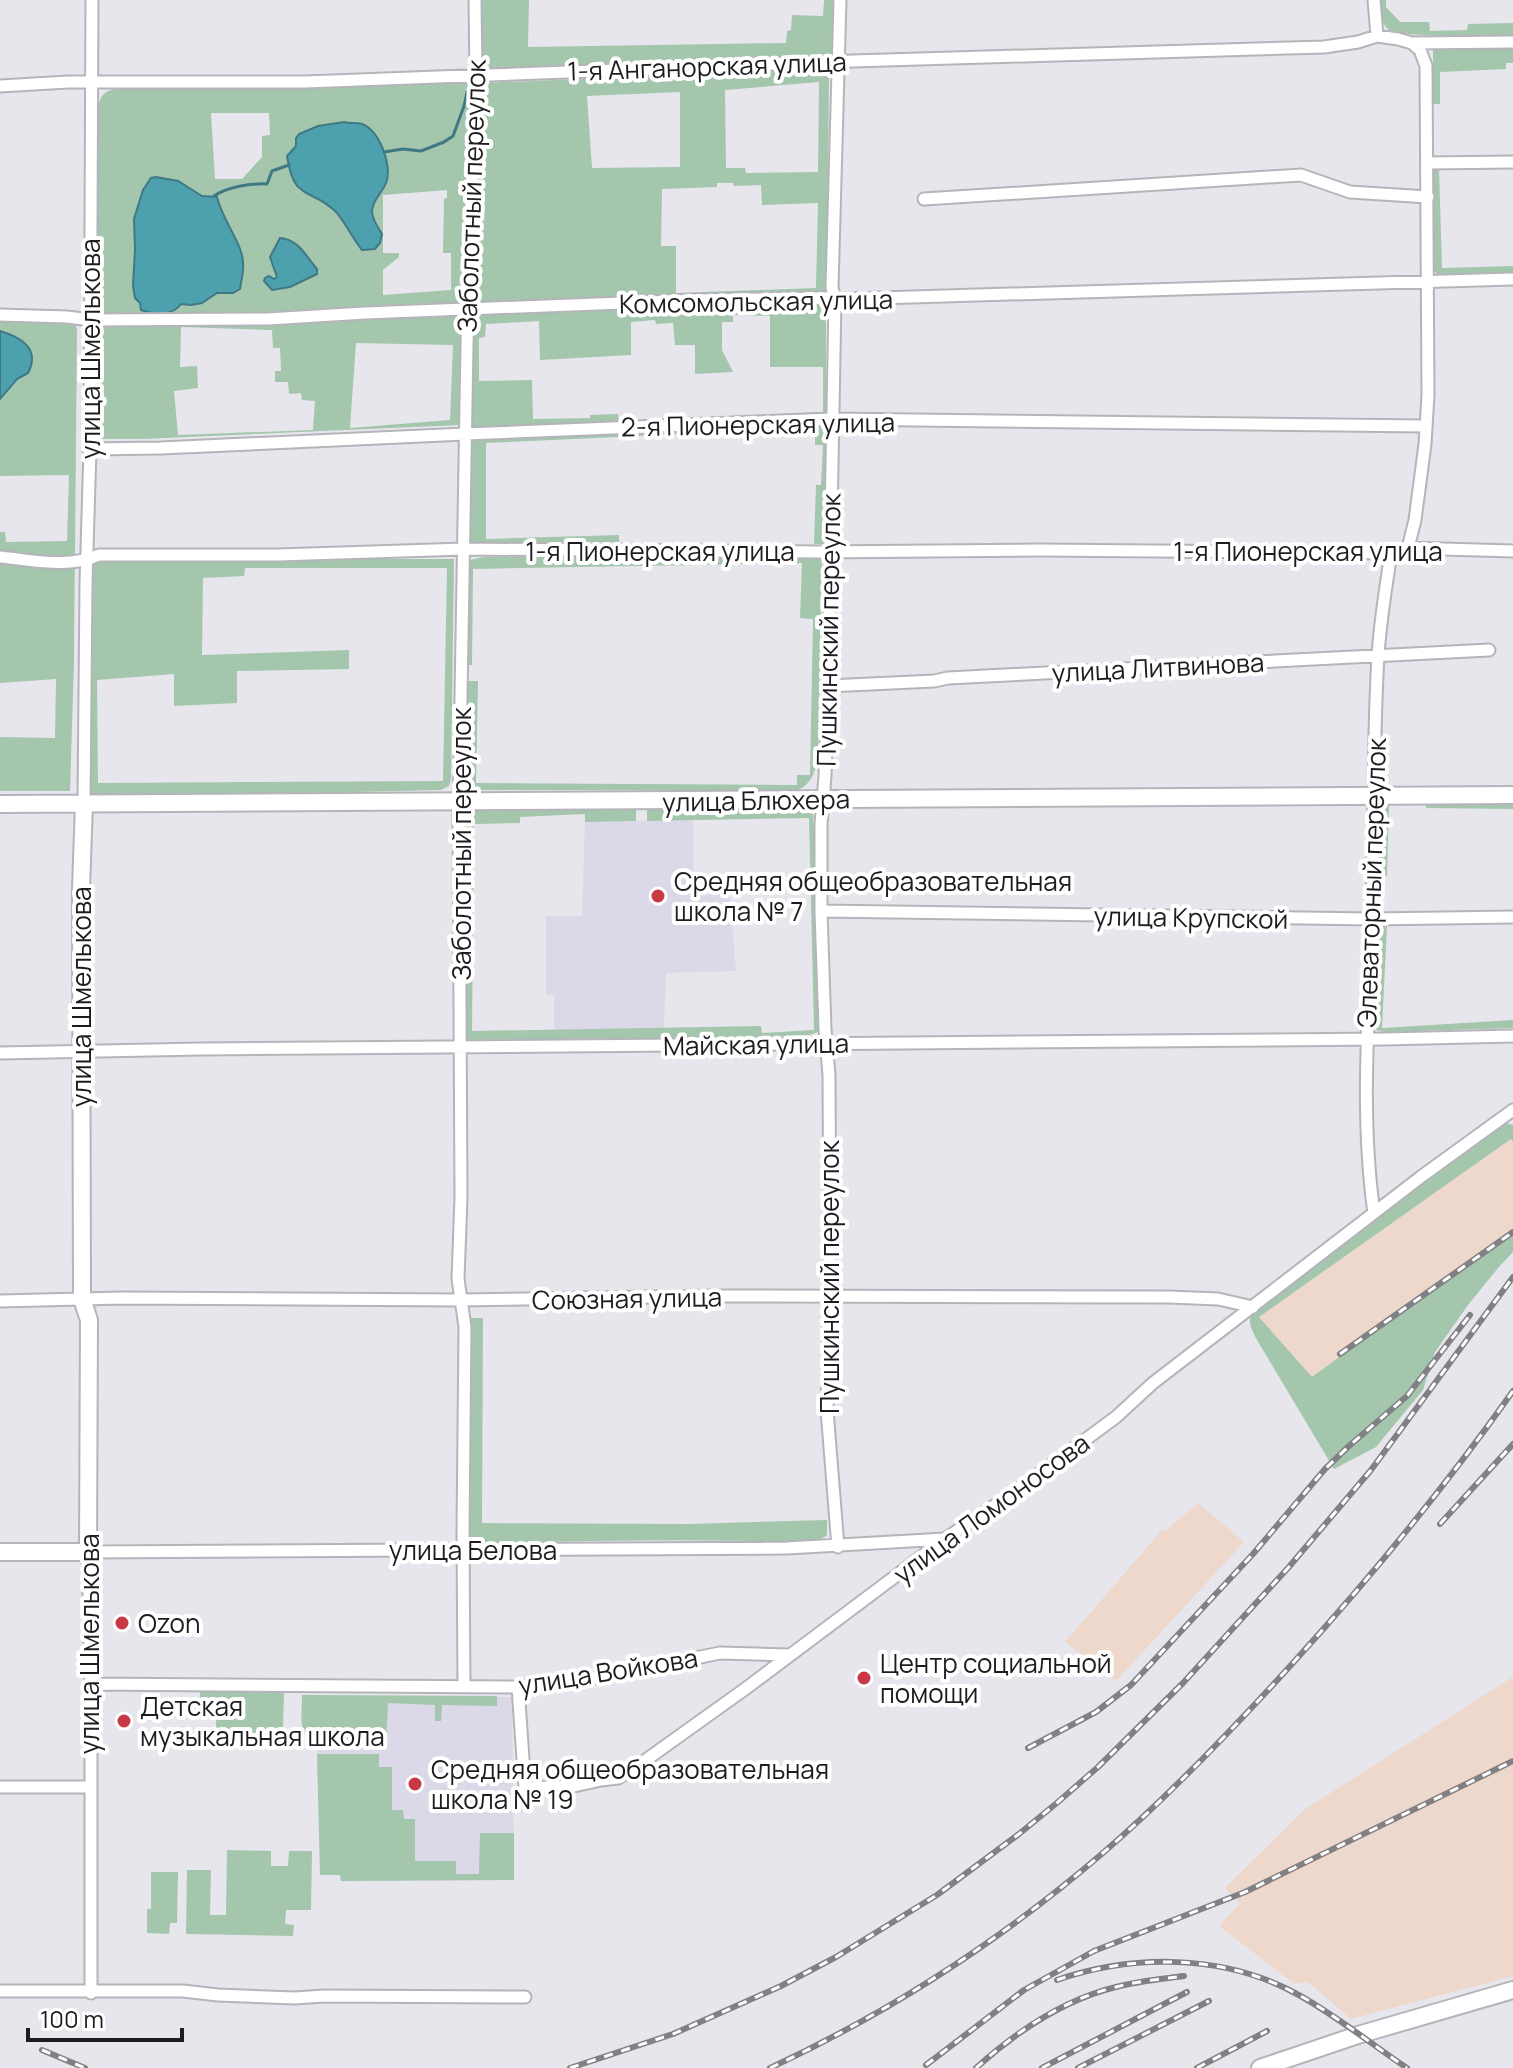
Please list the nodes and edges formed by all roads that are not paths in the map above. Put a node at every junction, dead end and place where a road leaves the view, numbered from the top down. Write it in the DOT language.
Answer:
graph roads {
  1 [pos="92,0"];
  2 [pos="475,0"];
  3 [pos="840,0"];
  4 [pos="1374,0"];
  5 [pos="1377,36"];
  6 [pos="1513,42"];
  7 [pos="1412,43"];
  8 [pos="838,62"];
  9 [pos="476,75"];
  10 [pos="91,83"];
  11 [pos="0,86"];
  12 [pos="1513,162"];
  13 [pos="1427,163"];
  14 [pos="1428,197"];
  15 [pos="924,199"];
  16 [pos="1513,279"];
  17 [pos="1427,282"];
  18 [pos="835,299"];
  19 [pos="468,310"];
  20 [pos="0,315"];
  21 [pos="91,320"];
  22 [pos="832,419"];
  23 [pos="1426,426"];
  24 [pos="465,434"];
  25 [pos="90,449"];
  26 [pos="1408,548"];
  27 [pos="464,549"];
  28 [pos="830,551"];
  29 [pos="1513,551"];
  30 [pos="1391,553"];
  31 [pos="0,557"];
  32 [pos="86,561"];
  33 [pos="1489,650"];
  34 [pos="1378,655"];
  35 [pos="828,686"];
  36 [pos="1513,795"];
  37 [pos="1373,797"];
  38 [pos="823,799"];
  39 [pos="459,801"];
  40 [pos="84,803"];
  41 [pos="0,804"];
  42 [pos="821,911"];
  43 [pos="1513,917"];
  44 [pos="1371,919"];
  45 [pos="1513,1036"];
  46 [pos="1366,1039"];
  47 [pos="827,1044"];
  48 [pos="461,1047"];
  49 [pos="81,1052"];
  50 [pos="0,1053"];
  51 [pos="1513,1110"];
  52 [pos="1374,1213"];
  53 [pos="828,1297"];
  54 [pos="82,1299"];
  55 [pos="461,1300"];
  56 [pos="0,1301"];
  57 [pos="1253,1307"];
  58 [pos="945,1539"];
  59 [pos="838,1547"];
  60 [pos="463,1550"];
  61 [pos="0,1552"];
  62 [pos="88,1552"];
  63 [pos="789,1655"];
  64 [pos="91,1684"];
  65 [pos="464,1687"];
  66 [pos="518,1687"];
  67 [pos="0,1787"];
  68 [pos="90,1787"];
  69 [pos="1513,1990"];
  70 [pos="0,1991"];
  71 [pos="91,1993"];
  72 [pos="525,1997"];
  73 [pos="1260,2068"];
  1 -- 10 [label="street, улица Шмелькова"];
  2 -- 9 [label="street, Заболотный переулок"];
  3 -- 8 [label="street, Пушкинский переулок"];
  4 -- 5 [label="street"];
  5 -- 7 [label="street, 1-я Анганорская улица"];
  5 -- 8 [label="street, 1-я Анганорская улица"];
  6 -- 7 [label="street, 1-я Анганорская улица"];
  7 -- 13 [label="street"];
  8 -- 9 [label="street, 1-я Анганорская улица"];
  8 -- 18 [label="street, Пушкинский переулок"];
  9 -- 10 [label="street, 1-я Анганорская улица"];
  9 -- 19 [label="street, Заболотный переулок"];
  10 -- 11 [label="street, 1-я Анганорская улица"];
  10 -- 21 [label="street, улица Шмелькова"];
  12 -- 13 [label="street"];
  13 -- 14 [label="street"];
  14 -- 15 [label="street"];
  14 -- 17 [label="street"];
  16 -- 17 [label="street, Комсомольская улица"];
  17 -- 18 [label="street, Комсомольская улица"];
  17 -- 23 [label="street"];
  18 -- 19 [label="street, Комсомольская улица"];
  18 -- 22 [label="street, Пушкинский переулок"];
  19 -- 21 [label="street, Комсомольская улица"];
  19 -- 24 [label="street, Заболотный переулок"];
  20 -- 21 [label="street, Комсомольская улица"];
  21 -- 25 [label="street, улица Шмелькова"];
  22 -- 23 [label="street, 2-я Пионерская улица"];
  22 -- 24 [label="street, 2-я Пионерская улица"];
  22 -- 28 [label="street, Пушкинский переулок"];
  23 -- 26 [label="street"];
  24 -- 25 [label="street, 2-я Пионерская улица"];
  24 -- 27 [label="street, Заболотный переулок"];
  25 -- 32 [label="street, улица Шмелькова"];
  26 -- 29 [label="street, 1-я Пионерская улица"];
  26 -- 30 [label="street, 1-я Пионерская улица"];
  27 -- 28 [label="street, 1-я Пионерская улица"];
  27 -- 32 [label="street, 1-я Пионерская улица"];
  27 -- 39 [label="street, Заболотный переулок"];
  28 -- 30 [label="street, 1-я Пионерская улица"];
  28 -- 35 [label="street, Пушкинский переулок"];
  30 -- 34 [label="street, Элеваторный переулок"];
  31 -- 32 [label="street, 1-я Пионерская улица"];
  32 -- 40 [label="street, улица Шмелькова"];
  33 -- 34 [label="street, улица Литвинова"];
  34 -- 35 [label="street, улица Литвинова"];
  34 -- 37 [label="street, Элеваторный переулок"];
  35 -- 38 [label="street, Пушкинский переулок"];
  36 -- 37 [label="street, улица Блюхера"];
  37 -- 38 [label="street, улица Блюхера"];
  37 -- 44 [label="street, Элеваторный переулок"];
  38 -- 39 [label="street, улица Блюхера"];
  38 -- 42 [label="street, Пушкинский переулок"];
  39 -- 40 [label="street, улица Блюхера"];
  39 -- 48 [label="street, Заболотный переулок"];
  40 -- 41 [label="street, улица Блюхера"];
  40 -- 49 [label="street, улица Шмелькова"];
  42 -- 44 [label="street, улица Крупской"];
  42 -- 47 [label="street, Пушкинский переулок"];
  43 -- 44 [label="street, улица Крупской"];
  44 -- 46 [label="street, Элеваторный переулок"];
  45 -- 46 [label="street, Майская улица"];
  46 -- 47 [label="street, Майская улица"];
  46 -- 52 [label="street, Элеваторный переулок"];
  47 -- 48 [label="street, Майская улица"];
  47 -- 53 [label="street, Пушкинский переулок"];
  48 -- 49 [label="street, Майская улица"];
  48 -- 55 [label="street, Заболотный переулок"];
  49 -- 50 [label="street, Майская улица"];
  49 -- 54 [label="street, улица Шмелькова"];
  51 -- 52 [label="street, улица Ломоносова"];
  52 -- 57 [label="street, улица Ломоносова"];
  53 -- 55 [label="street, Союзная улица"];
  53 -- 57 [label="street, Союзная улица"];
  53 -- 59 [label="street, Пушкинский переулок"];
  54 -- 55 [label="street, Союзная улица"];
  54 -- 56 [label="street, Союзная улица"];
  54 -- 62 [label="street, улица Шмелькова"];
  55 -- 60 [label="street, Заболотный переулок"];
  57 -- 58 [label="street, улица Ломоносова"];
  58 -- 59 [label="street, улица Белова"];
  58 -- 63 [label="street, улица Ломоносова"];
  59 -- 60 [label="street, улица Белова"];
  60 -- 62 [label="street, улица Белова"];
  60 -- 65 [label="street, Заболотный переулок"];
  61 -- 62 [label="street, улица Белова"];
  62 -- 64 [label="street, улица Шмелькова"];
  63 -- 66 [label="street, улица Войкова"];
  63 -- 66 [label="street, улица Ломоносова"];
  64 -- 65 [label="street, улица Войкова"];
  64 -- 68 [label="street, улица Шмелькова"];
  65 -- 66 [label="street, улица Войкова"];
  67 -- 68 [label="street"];
  68 -- 71 [label="street, улица Шмелькова"];
  69 -- 73 [label="street"];
  70 -- 71 [label="street"];
  71 -- 72 [label="street"];
}
